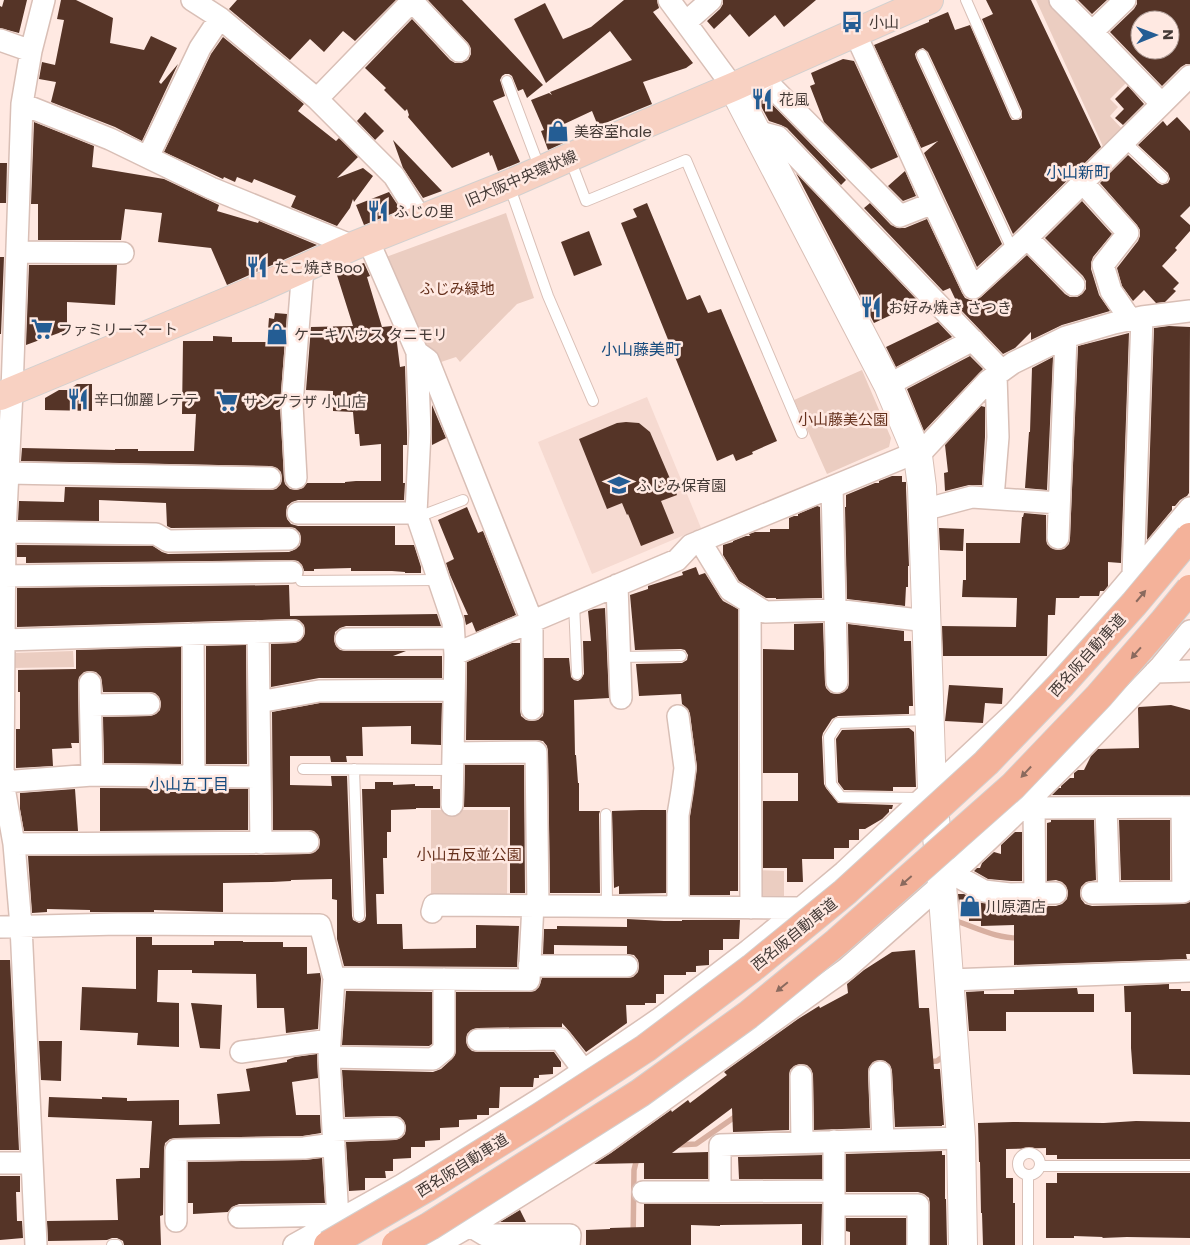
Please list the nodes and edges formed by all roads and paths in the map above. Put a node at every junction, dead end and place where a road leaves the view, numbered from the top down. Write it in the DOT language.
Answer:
graph roads {
  1 [pos="44,0"];
  2 [pos="192,0"];
  3 [pos="412,0"];
  4 [pos="669,0"];
  5 [pos="711,0"];
  6 [pos="929,0"];
  7 [pos="966,0"];
  8 [pos="1060,0"];
  9 [pos="1125,0"];
  10 [pos="220,18"];
  11 [pos="686,22"];
  12 [pos="1092,32"];
  13 [pos="855,33"];
  14 [pos="0,40"];
  15 [pos="31,50"];
  16 [pos="459,51"];
  17 [pos="922,55"];
  18 [pos="760,75"];
  19 [pos="1190,76"];
  20 [pos="507,81"];
  21 [pos="733,87"];
  22 [pos="317,98"];
  23 [pos="22,104"];
  24 [pos="1162,104"];
  25 [pos="1016,114"];
  26 [pos="756,131"];
  27 [pos="1124,142"];
  28 [pos="148,158"];
  29 [pos="569,158"];
  30 [pos="541,170"];
  31 [pos="1163,178"];
  32 [pos="1082,183"];
  33 [pos="509,184"];
  34 [pos="932,203"];
  35 [pos="421,219"];
  36 [pos="9,223"];
  37 [pos="360,243"];
  38 [pos="1020,244"];
  39 [pos="16,252"];
  40 [pos="123,253"];
  41 [pos="304,268"];
  42 [pos="1074,285"];
  43 [pos="8,295"];
  44 [pos="1190,311"];
  45 [pos="1136,318"];
  46 [pos="1066,337"];
  47 [pos="973,340"];
  48 [pos="417,352"];
  49 [pos="999,373"];
  50 [pos="888,385"];
  51 [pos="6,394"];
  52 [pos="593,401"];
  53 [pos="802,433"];
  54 [pos="918,454"];
  55 [pos="8,473"];
  56 [pos="270,478"];
  57 [pos="296,478"];
  58 [pos="832,487"];
  59 [pos="993,498"];
  60 [pos="463,500"];
  61 [pos="1059,503"];
  62 [pos="1190,508"];
  63 [pos="923,510"];
  64 [pos="298,513"];
  65 [pos="417,515"];
  66 [pos="5,532"];
  67 [pos="1190,537"];
  68 [pos="1058,538"];
  69 [pos="289,539"];
  70 [pos="700,541"];
  71 [pos="1133,575"];
  72 [pos="4,576"];
  73 [pos="297,576"];
  74 [pos="439,580"];
  75 [pos="617,586"];
  76 [pos="1190,589"];
  77 [pos="574,603"];
  78 [pos="750,603"];
  79 [pos="835,610"];
  80 [pos="532,621"];
  81 [pos="927,621"];
  82 [pos="293,631"];
  83 [pos="1190,631"];
  84 [pos="258,632"];
  85 [pos="193,634"];
  86 [pos="346,639"];
  87 [pos="4,640"];
  88 [pos="454,646"];
  89 [pos="681,656"];
  90 [pos="620,657"];
  91 [pos="2,667"];
  92 [pos="1190,671"];
  93 [pos="1154,672"];
  94 [pos="577,674"];
  95 [pos="837,682"];
  96 [pos="90,683"];
  97 [pos="454,690"];
  98 [pos="621,698"];
  99 [pos="259,702"];
  100 [pos="150,704"];
  101 [pos="91,705"];
  102 [pos="532,709"];
  103 [pos="678,716"];
  104 [pos="930,720"];
  105 [pos="452,761"];
  106 [pos="303,769"];
  107 [pos="354,769"];
  108 [pos="92,774"];
  109 [pos="194,776"];
  110 [pos="260,777"];
  111 [pos="3,782"];
  112 [pos="928,794"];
  113 [pos="1032,804"];
  114 [pos="452,805"];
  115 [pos="1186,807"];
  116 [pos="1106,808"];
  117 [pos="606,814"];
  118 [pos="308,842"];
  119 [pos="261,843"];
  120 [pos="14,844"];
  121 [pos="948,879"];
  122 [pos="1187,892"];
  123 [pos="1056,893"];
  124 [pos="1035,894"];
  125 [pos="535,905"];
  126 [pos="606,906"];
  127 [pos="678,907"];
  128 [pos="751,908"];
  129 [pos="801,908"];
  130 [pos="432,912"];
  131 [pos="359,916"];
  132 [pos="21,926"];
  133 [pos="0,927"];
  134 [pos="529,966"];
  135 [pos="627,966"];
  136 [pos="1190,971"];
  137 [pos="334,978"];
  138 [pos="444,979"];
  139 [pos="949,980"];
  140 [pos="478,1040"];
  141 [pos="330,1048"];
  142 [pos="241,1052"];
  143 [pos="584,1071"];
  144 [pos="880,1072"];
  145 [pos="801,1076"];
  146 [pos="394,1128"];
  147 [pos="333,1137"];
  148 [pos="961,1138"];
  149 [pos="883,1140"];
  150 [pos="802,1142"];
  151 [pos="834,1142"];
  152 [pos="0,1163"];
  153 [pos="32,1163"];
  154 [pos="1040,1166"];
  155 [pos="1190,1166"];
  156 [pos="1028,1175"];
  157 [pos="720,1191"];
  158 [pos="643,1192"];
  159 [pos="834,1198"];
  160 [pos="239,1217"];
  161 [pos="338,1218"];
  162 [pos="176,1221"];
  163 [pos="470,1226"];
  164 [pos="444,1243"];
  165 [pos="36,1245"];
  166 [pos="112,1245"];
  167 [pos="117,1245"];
  168 [pos="294,1245"];
  169 [pos="328,1245"];
  170 [pos="396,1245"];
  171 [pos="570,1245"];
  172 [pos="834,1245"];
  173 [pos="918,1245"];
  174 [pos="963,1245"];
  175 [pos="1028,1245"];
  1 -- 15 [label="street"];
  2 -- 10 [label="street"];
  3 -- 16 [label="street"];
  3 -- 22 [label="street"];
  4 -- 11 [label="street"];
  5 -- 11 [label="street"];
  6 -- 13 [label="main road, 旧大阪中央環状線"];
  7 -- 25 [label="lane"];
  8 -- 12 [label="street"];
  9 -- 12 [label="street"];
  10 -- 22 [label="street"];
  10 -- 28 [label="street"];
  11 -- 21 [label="street"];
  12 -- 24 [label="street"];
  13 -- 18 [label="main road, 旧大阪中央環状線"];
  13 -- 34 [label="street"];
  14 -- 15 [label="street"];
  15 -- 23 [label="street"];
  17 -- 38 [label="lane"];
  18 -- 21 [label="main road, 旧大阪中央環状線"];
  18 -- 34 [label="street"];
  19 -- 24 [label="street"];
  20 -- 30 [label="lane"];
  21 -- 26 [label="street"];
  21 -- 29 [label="main road, 旧大阪中央環状線"];
  22 -- 35 [label="street"];
  23 -- 28 [label="street"];
  23 -- 36 [label="street"];
  24 -- 27 [label="street"];
  26 -- 47 [label="street"];
  26 -- 50 [label="street"];
  27 -- 31 [label="lane"];
  27 -- 32 [label="street"];
  28 -- 37 [label="street"];
  29 -- 30 [label="main road, 旧大阪中央環状線"];
  29 -- 53 [label="lane"];
  30 -- 33 [label="main road, 旧大阪中央環状線"];
  32 -- 38 [label="street"];
  32 -- 45 [label="street"];
  33 -- 35 [label="main road, 旧大阪中央環状線"];
  33 -- 52 [label="lane"];
  34 -- 38 [label="street"];
  35 -- 37 [label="main road, 旧大阪中央環状線"];
  36 -- 39 [label="street"];
  37 -- 41 [label="main road, 旧大阪中央環状線"];
  37 -- 48 [label="street"];
  38 -- 42 [label="street"];
  39 -- 40 [label="street"];
  39 -- 43 [label="street"];
  41 -- 51 [label="main road, 旧大阪中央環状線"];
  41 -- 57 [label="street"];
  43 -- 51 [label="street"];
  44 -- 45 [label="street"];
  45 -- 46 [label="street"];
  45 -- 71 [label="street"];
  46 -- 49 [label="street"];
  46 -- 61 [label="street"];
  47 -- 49 [label="street"];
  47 -- 50 [label="street"];
  48 -- 65 [label="street"];
  48 -- 80 [label="street"];
  49 -- 54 [label="street"];
  49 -- 59 [label="street"];
  50 -- 54 [label="street"];
  51 -- 55 [label="street"];
  54 -- 58 [label="street"];
  54 -- 63 [label="street"];
  55 -- 56 [label="street"];
  55 -- 66 [label="street"];
  58 -- 70 [label="street"];
  58 -- 79 [label="street"];
  59 -- 61 [label="street"];
  59 -- 63 [label="street"];
  60 -- 65 [label="lane"];
  61 -- 68 [label="street"];
  62 -- 71 [label="street"];
  63 -- 81 [label="street"];
  64 -- 65 [label="street"];
  65 -- 74 [label="street"];
  66 -- 69 [label="street"];
  66 -- 72 [label="street"];
  169 -- 67 [label="highway, 西名阪自動車道, one-way, bridge"];
  70 -- 75 [label="street"];
  70 -- 78 [label="street"];
  71 -- 112 [label="street"];
  72 -- 73 [label="street"];
  72 -- 87 [label="street"];
  73 -- 74 [label="lane"];
  74 -- 88 [label="street"];
  75 -- 77 [label="street"];
  75 -- 90 [label="street"];
  76 -- 170 [label="highway, one-way, bridge"];
  77 -- 80 [label="street"];
  77 -- 94 [label="lane"];
  78 -- 79 [label="street"];
  78 -- 128 [label="street"];
  79 -- 81 [label="street"];
  79 -- 95 [label="street"];
  80 -- 88 [label="street"];
  80 -- 102 [label="street"];
  81 -- 104 [label="street"];
  82 -- 84 [label="street"];
  83 -- 93 [label="street"];
  84 -- 85 [label="street"];
  84 -- 99 [label="street"];
  85 -- 87 [label="street"];
  85 -- 109 [label="street"];
  86 -- 88 [label="street"];
  87 -- 91 [label="street"];
  88 -- 97 [label="street"];
  89 -- 90 [label="lane"];
  90 -- 98 [label="street"];
  91 -- 111 [label="street"];
  92 -- 93 [label="street"];
  93 -- 113 [label="street"];
  96 -- 101 [label="street"];
  97 -- 99 [label="street"];
  97 -- 105 [label="street"];
  99 -- 110 [label="street"];
  100 -- 101 [label="street"];
  101 -- 108 [label="street"];
  103 -- 127 [label="street"];
  104 -- 112 [label="street"];
  104 -- 112 [label="lane"];
  105 -- 107 [label="lane"];
  105 -- 114 [label="street"];
  105 -- 125 [label="street"];
  106 -- 107 [label="lane"];
  107 -- 131 [label="lane"];
  108 -- 109 [label="street"];
  108 -- 111 [label="street"];
  109 -- 110 [label="street"];
  110 -- 119 [label="street"];
  111 -- 120 [label="street"];
  112 -- 121 [label="street"];
  112 -- 129 [label="street"];
  113 -- 116 [label="street"];
  113 -- 121 [label="street"];
  113 -- 124 [label="street"];
  115 -- 116 [label="street"];
  115 -- 122 [label="street"];
  116 -- 122 [label="street"];
  117 -- 126 [label="lane"];
  118 -- 119 [label="street"];
  119 -- 120 [label="street"];
  120 -- 132 [label="street"];
  121 -- 124 [label="street"];
  121 -- 139 [label="street"];
  121 -- 163 [label="street"];
  123 -- 124 [label="street"];
  125 -- 126 [label="street"];
  125 -- 130 [label="street"];
  125 -- 134 [label="street"];
  126 -- 127 [label="street"];
  127 -- 128 [label="street"];
  128 -- 129 [label="street"];
  129 -- 143 [label="street"];
  132 -- 133 [label="street"];
  132 -- 137 [label="street"];
  132 -- 153 [label="street"];
  134 -- 135 [label="street"];
  134 -- 138 [label="street"];
  136 -- 139 [label="street"];
  137 -- 138 [label="street"];
  137 -- 141 [label="street"];
  138 -- 141 [label="street"];
  139 -- 148 [label="street"];
  140 -- 143 [label="street"];
  141 -- 142 [label="street"];
  141 -- 147 [label="street"];
  143 -- 161 [label="street"];
  144 -- 149 [label="street"];
  145 -- 150 [label="street"];
  146 -- 147 [label="street"];
  147 -- 161 [label="street"];
  147 -- 162 [label="street"];
  148 -- 149 [label="street"];
  148 -- 174 [label="street"];
  149 -- 151 [label="street"];
  150 -- 151 [label="street"];
  150 -- 157 [label="street"];
  151 -- 159 [label="street"];
  152 -- 153 [label="street"];
  153 -- 165 [label="street"];
  154 -- 155 [label="lane"];
  154 -- 156 [label="lane"];
  154 -- 156 [label="lane"];
  156 -- 175 [label="lane"];
  157 -- 158 [label="street"];
  157 -- 159 [label="street"];
  159 -- 172 [label="street"];
  159 -- 173 [label="street"];
  160 -- 161 [label="street"];
  161 -- 168 [label="street"];
  163 -- 164 [label="street"];
  163 -- 171 [label="street"];
  166 -- 167 [label="lane"];
}
